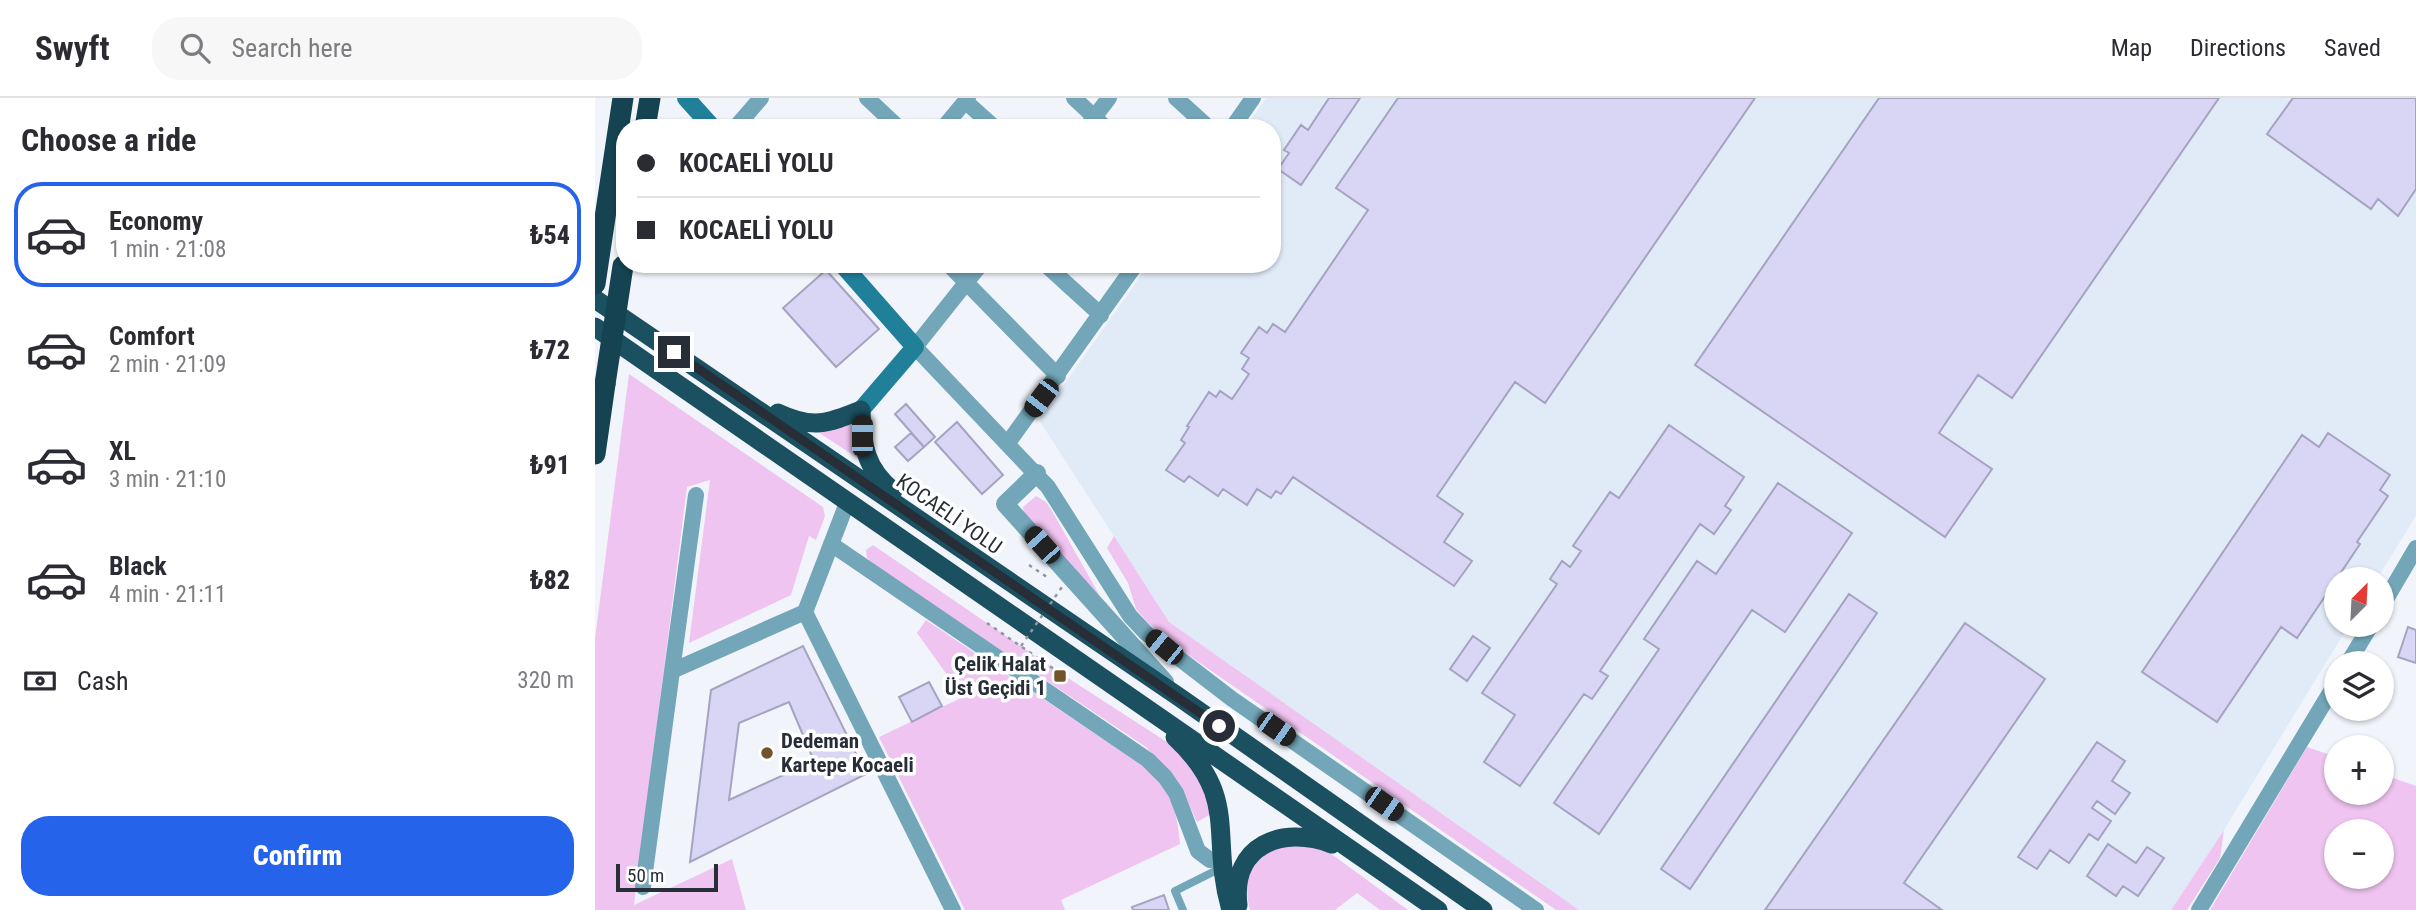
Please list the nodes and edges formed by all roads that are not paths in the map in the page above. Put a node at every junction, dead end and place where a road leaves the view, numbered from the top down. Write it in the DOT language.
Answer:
graph roads {
  1 [pos="623,98"];
  2 [pos="650,98"];
  3 [pos="685,98"];
  4 [pos="761,98"];
  5 [pos="867,98"];
  6 [pos="1074,98"];
  7 [pos="1109,98"];
  8 [pos="1177,98"];
  9 [pos="1253,98"];
  10 [pos="967,100"];
  11 [pos="620,119"];
  12 [pos="646,119"];
  13 [pos="705,119"];
  14 [pos="743,119"];
  15 [pos="889,119"];
  16 [pos="951,119"];
  17 [pos="986,119"];
  18 [pos="1091,119"];
  19 [pos="1098,119"];
  20 [pos="1199,119"];
  21 [pos="1238,119"];
  22 [pos="616,144"];
  23 [pos="622,273"];
  24 [pos="850,273"];
  25 [pos="956,273"];
  26 [pos="974,273"];
  27 [pos="1055,273"];
  28 [pos="1130,273"];
  29 [pos="595,284"];
  30 [pos="966,284"];
  31 [pos="595,299"];
  32 [pos="1101,315"];
  33 [pos="595,327"];
  34 [pos="915,348"];
  35 [pos="693,365"];
  36 [pos="1058,376"];
  37 [pos="861,411"];
  38 [pos="1009,443"];
  39 [pos="595,454"];
  40 [pos="1037,473"];
  41 [pos="696,495"];
  42 [pos="847,503"];
  43 [pos="831,544"];
  44 [pos="2416,548"];
  45 [pos="980,564"];
  46 [pos="2394,586"];
  47 [pos="804,612"];
  48 [pos="672,671"];
  49 [pos="1134,697"];
  50 [pos="1179,697"];
  51 [pos="2324,703"];
  52 [pos="1355,852"];
  53 [pos="1222,863"];
  54 [pos="643,887"];
  55 [pos="953,910"];
  56 [pos="1183,910"];
  57 [pos="1231,910"];
  58 [pos="1238,910"];
  59 [pos="1438,910"];
  60 [pos="1483,910"];
  61 [pos="1536,910"];
  62 [pos="2199,910"];
  1 -- 11 [label="highway"];
  2 -- 12 [label="highway"];
  3 -- 13 [label="main road"];
  4 -- 14 [label="street"];
  5 -- 15 [label="street"];
  6 -- 18 [label="street"];
  7 -- 19 [label="street"];
  8 -- 20 [label="street"];
  9 -- 21 [label="street"];
  10 -- 16 [label="street"];
  10 -- 17 [label="street"];
  22 -- 29 [label="highway"];
  23 -- 39 [label="highway, bridge"];
  24 -- 34 [label="main road"];
  25 -- 30 [label="street"];
  26 -- 30 [label="street"];
  27 -- 32 [label="street"];
  28 -- 32 [label="street"];
  30 -- 34 [label="street"];
  30 -- 36 [label="street"];
  31 -- 35 [label="highway, KOCAELİ YOLU"];
  32 -- 36 [label="street"];
  33 -- 42 [label="highway"];
  34 -- 37 [label="main road"];
  34 -- 38 [label="street"];
  35 -- 37 [label="highway"];
  35 -- 45 [label="highway, KOCAELİ YOLU"];
  36 -- 38 [label="street"];
  37 -- 45 [label="highway"];
  38 -- 40 [label="street"];
  40 -- 50 [label="street"];
  40 -- 61 [label="street"];
  41 -- 48 [label="street"];
  42 -- 43 [label="street"];
  42 -- 49 [label="highway"];
  43 -- 47 [label="street"];
  43 -- 53 [label="street"];
  44 -- 46 [label="street"];
  45 -- 50 [label="highway, KOCAELİ YOLU"];
  47 -- 48 [label="street"];
  47 -- 55 [label="street"];
  48 -- 54 [label="street"];
  49 -- 52 [label="highway"];
  49 -- 53 [label="highway"];
  50 -- 60 [label="highway, KOCAELİ YOLU"];
  51 -- 62 [label="street"];
  52 -- 58 [label="highway"];
  52 -- 59 [label="highway"];
  53 -- 56 [label="lane"];
  53 -- 57 [label="highway"];
}
